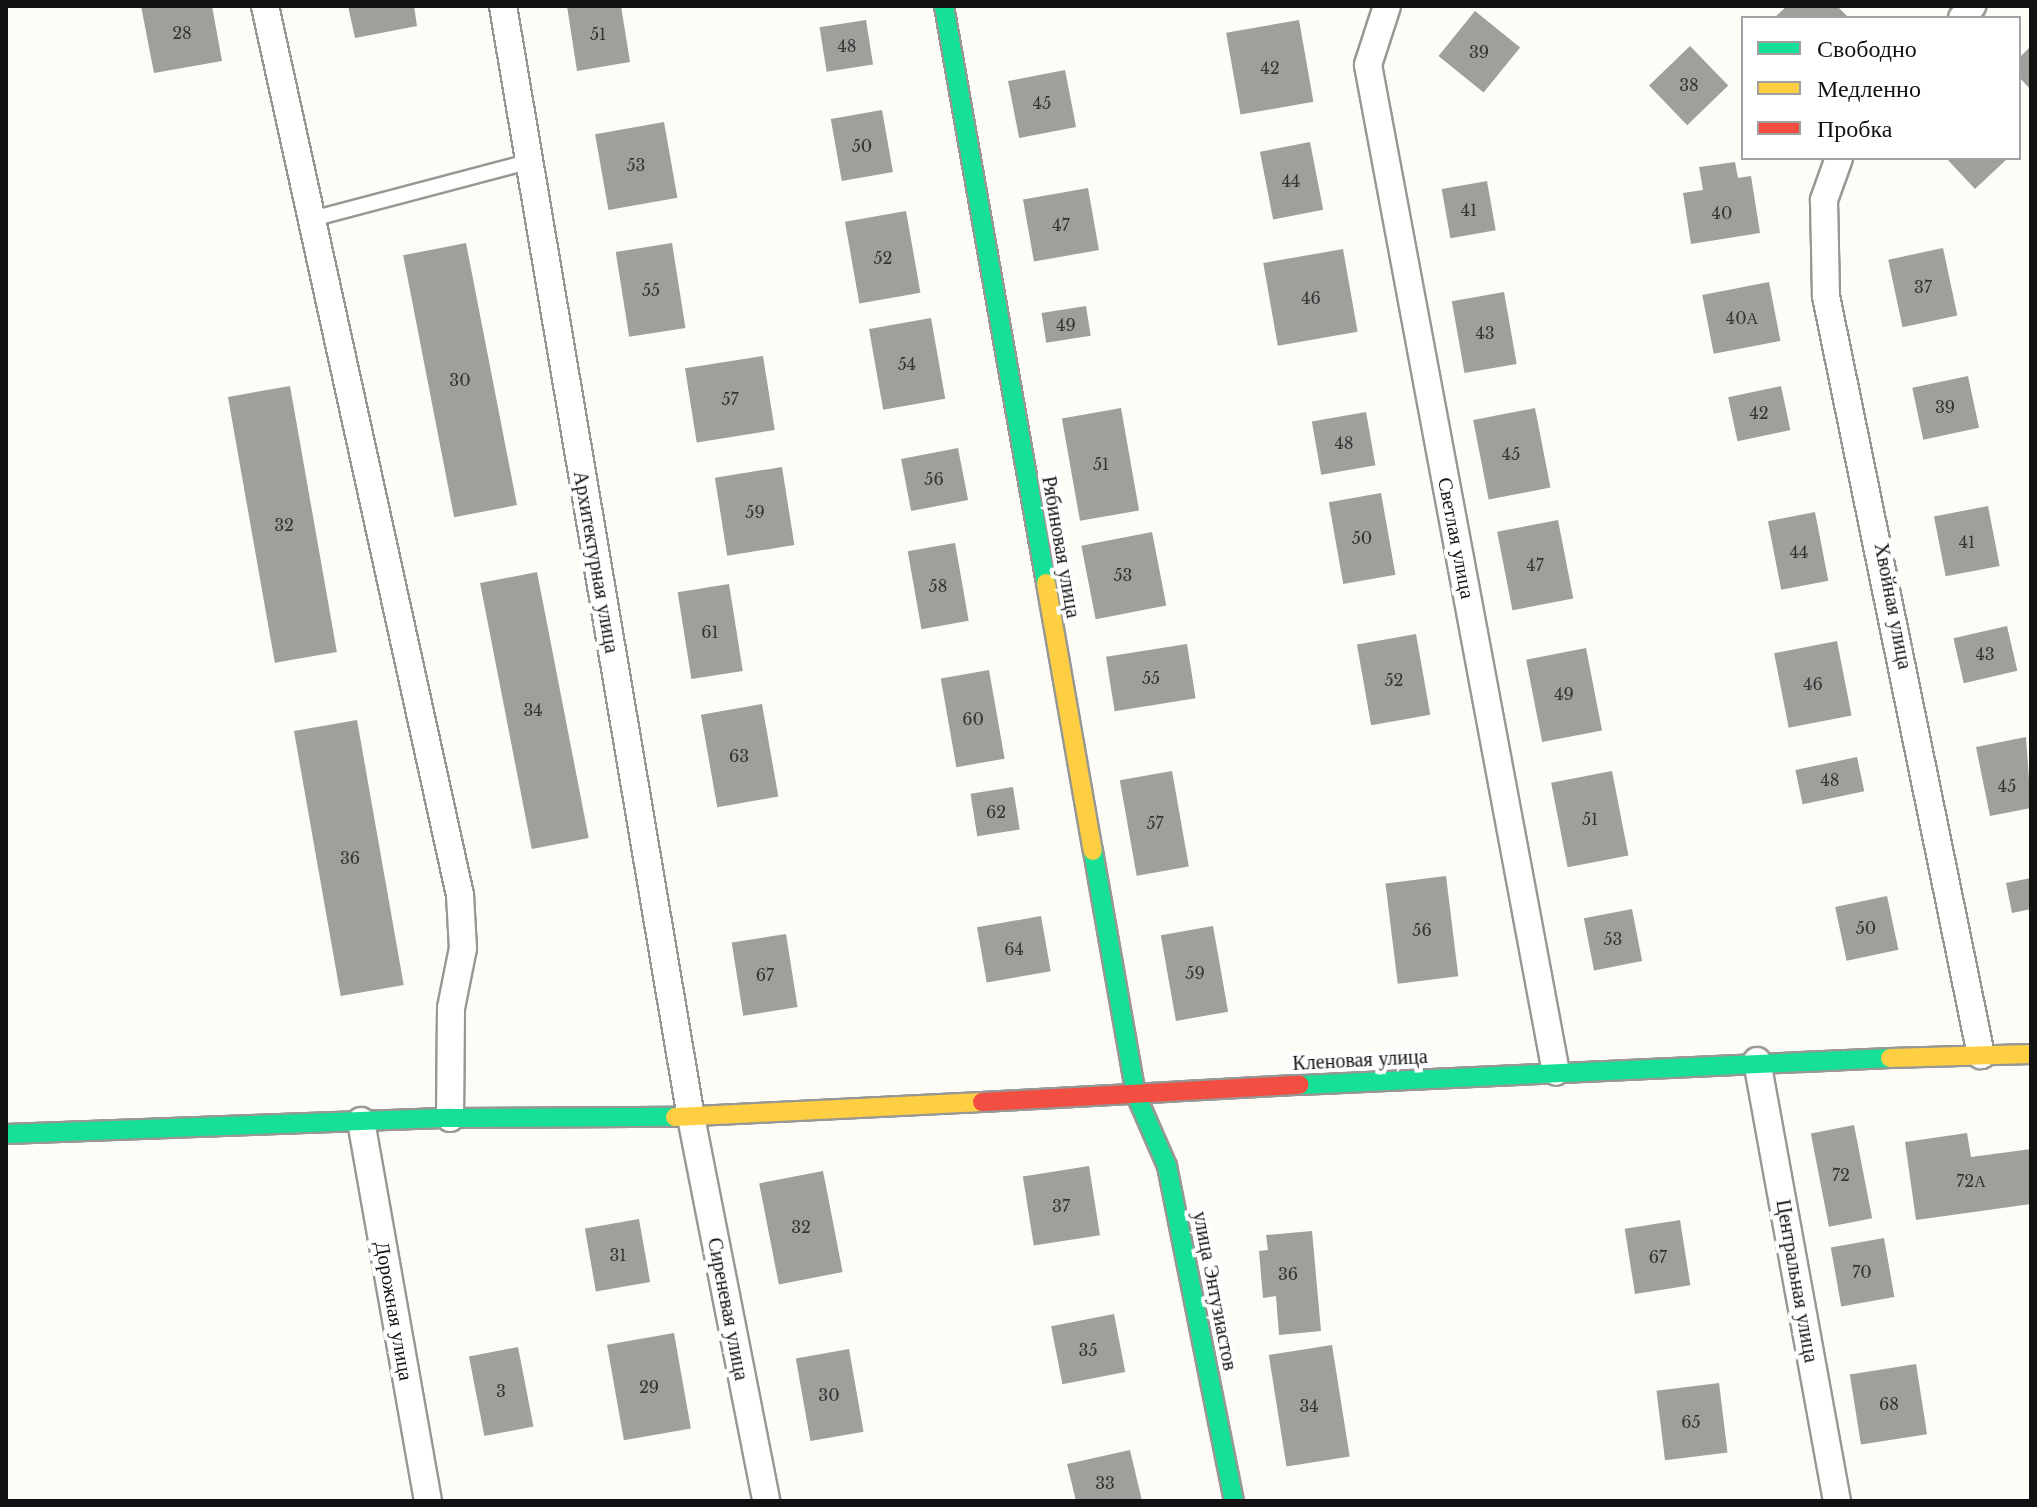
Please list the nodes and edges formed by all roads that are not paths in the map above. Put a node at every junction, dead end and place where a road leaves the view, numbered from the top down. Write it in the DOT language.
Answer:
graph roads {
  1 [pos="265,6"];
  2 [pos="503,6"];
  3 [pos="944,6"];
  4 [pos="1387,6"];
  5 [pos="1838,160"];
  6 [pos="527,162"];
  7 [pos="312,219"];
  8 [pos="2031,1054"];
  9 [pos="1981,1055"];
  10 [pos="1757,1061"];
  11 [pos="1556,1072"];
  12 [pos="1136,1095"];
  13 [pos="691,1117"];
  14 [pos="450,1118"];
  15 [pos="361,1121"];
  16 [pos="6,1134"];
  17 [pos="428,1501"];
  18 [pos="766,1501"];
  19 [pos="1234,1501"];
  20 [pos="1837,1501"];
  1 -- 7 [label="street"];
  2 -- 6 [label="street, Архитектурная улица"];
  3 -- 12 [label="street, Рябиновая улица"];
  4 -- 11 [label="street, Светлая улица"];
  5 -- 9 [label="street, Хвойная улица"];
  6 -- 7 [label="lane"];
  6 -- 13 [label="street, Архитектурная улица"];
  7 -- 14 [label="street"];
  8 -- 9 [label="street, Кленовая улица"];
  9 -- 10 [label="street, Кленовая улица"];
  10 -- 11 [label="street, Кленовая улица"];
  10 -- 20 [label="street, Центральная улица"];
  11 -- 12 [label="street, Кленовая улица"];
  12 -- 13 [label="street, Кленовая улица"];
  12 -- 19 [label="street, улица Энтузиастов"];
  13 -- 14 [label="street, Кленовая улица"];
  13 -- 18 [label="street, Сиреневая улица"];
  14 -- 15 [label="street, Кленовая улица"];
  15 -- 16 [label="street, Кленовая улица"];
  15 -- 17 [label="street, Дорожная улица"];
}
